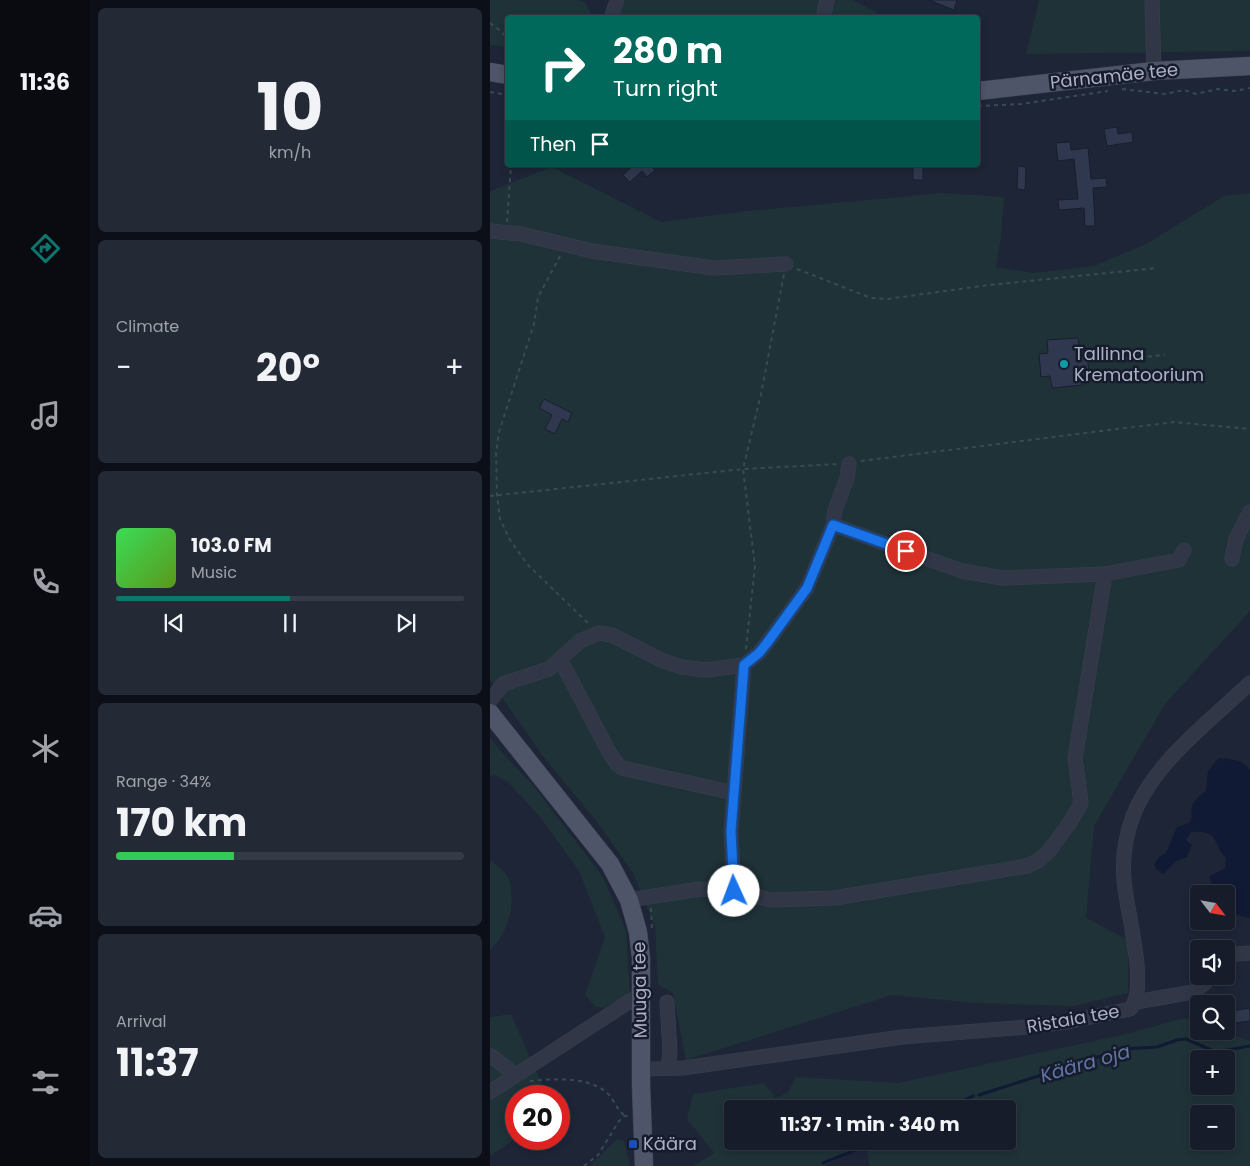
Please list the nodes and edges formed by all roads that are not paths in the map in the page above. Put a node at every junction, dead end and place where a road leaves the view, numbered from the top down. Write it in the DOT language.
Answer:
graph roads {
  1 [pos="617,0"];
  2 [pos="827,0"];
  3 [pos="1152,0"];
  4 [pos="612,15"];
  5 [pos="824,15"];
  6 [pos="1250,66"];
  7 [pos="1154,71"];
  8 [pos="490,72"];
  9 [pos="505,74"];
  10 [pos="980,91"];
  11 [pos="490,231"];
  12 [pos="786,264"];
  13 [pos="848,464"];
  14 [pos="1250,512"];
  15 [pos="833,525"];
  16 [pos="1184,550"];
  17 [pos="1232,559"];
  18 [pos="1105,574"];
  19 [pos="560,659"];
  20 [pos="744,665"];
  21 [pos="1250,683"];
  22 [pos="490,701"];
  23 [pos="490,713"];
  24 [pos="734,793"];
  25 [pos="734,891"];
  26 [pos="629,900"];
  27 [pos="1250,953"];
  28 [pos="1235,954"];
  29 [pos="1202,985"];
  30 [pos="641,994"];
  31 [pos="667,1002"];
  32 [pos="1136,1002"];
  33 [pos="490,1055"];
  34 [pos="668,1068"];
  35 [pos="641,1069"];
  36 [pos="516,1076"];
  37 [pos="490,1092"];
  38 [pos="644,1166"];
  1 -- 4 [label="street"];
  2 -- 5 [label="street"];
  3 -- 7 [label="street"];
  6 -- 7 [label="main road, Pärnamäe tee"];
  7 -- 10 [label="main road, Pärnamäe tee"];
  8 -- 9 [label="main road"];
  11 -- 12 [label="street"];
  13 -- 15 [label="street"];
  14 -- 17 [label="street"];
  15 -- 18 [label="street"];
  15 -- 20 [label="street"];
  16 -- 18 [label="street"];
  18 -- 25 [label="street"];
  19 -- 20 [label="street"];
  19 -- 22 [label="street"];
  19 -- 24 [label="street"];
  20 -- 24 [label="street"];
  21 -- 32 [label="street, Ristaia tee"];
  23 -- 26 [label="main road, Muuga tee"];
  24 -- 25 [label="street"];
  25 -- 26 [label="street"];
  26 -- 30 [label="main road, Muuga tee"];
  27 -- 28 [label="street"];
  29 -- 32 [label="street"];
  30 -- 35 [label="main road, Muuga tee"];
  30 -- 36 [label="street"];
  31 -- 34 [label="street"];
  32 -- 34 [label="street, Ristaia tee"];
  33 -- 36 [label="street"];
  34 -- 35 [label="street, Ristaia tee"];
  35 -- 38 [label="main road, Muuga tee"];
  36 -- 37 [label="street"];
}
